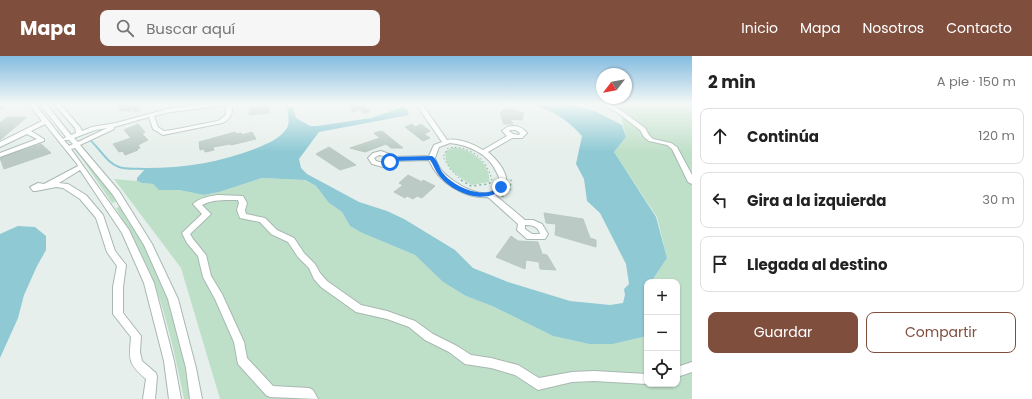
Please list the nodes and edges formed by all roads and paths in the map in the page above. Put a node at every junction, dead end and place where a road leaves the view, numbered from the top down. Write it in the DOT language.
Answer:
graph roads {
  1 [pos="56,120"];
  2 [pos="71,120"];
  3 [pos="134,120"];
  4 [pos="153,120"];
  5 [pos="223,120"];
  6 [pos="430,120"];
  7 [pos="631,120"];
  8 [pos="46,121"];
  9 [pos="117,125"];
  10 [pos="26,131"];
  11 [pos="79,134"];
  12 [pos="511,136"];
  13 [pos="70,138"];
  14 [pos="445,142"];
  15 [pos="0,145"];
  16 [pos="65,145"];
  17 [pos="76,145"];
  18 [pos="446,151"];
  19 [pos="484,152"];
  20 [pos="0,155"];
  21 [pos="432,158"];
  22 [pos="391,159"];
  23 [pos="81,167"];
  24 [pos="510,175"];
  25 [pos="692,182"];
  26 [pos="492,197"];
  27 [pos="523,223"];
  28 [pos="692,367"];
  29 [pos="680,371"];
  30 [pos="644,379"];
  31 [pos="149,399"];
  32 [pos="175,399"];
  33 [pos="196,399"];
  34 [pos="312,399"];
  1 -- 13 [label="street"];
  2 -- 11 [label="street"];
  3 -- 9 [label="street"];
  4 -- 5 [label="street"];
  6 -- 14 [label="street"];
  7 -- 25 [label="street"];
  8 -- 10 [label="street"];
  8 -- 16 [label="street"];
  9 -- 11 [label="street"];
  9 -- 17 [label="street"];
  10 -- 15 [label="street"];
  10 -- 20 [label="street"];
  11 -- 13 [label="street"];
  12 -- 19 [label="street"];
  13 -- 16 [label="street"];
  13 -- 17 [label="street"];
  14 -- 19 [label="street"];
  14 -- 21 [label="street"];
  16 -- 17 [label="street"];
  16 -- 23 [label="street"];
  17 -- 33 [label="street"];
  18 -- 18 [label="path"];
  19 -- 26 [label="street"];
  21 -- 22 [label="street"];
  21 -- 26 [label="street"];
  23 -- 31 [label="street"];
  23 -- 32 [label="street"];
  24 -- 26 [label="path"];
  26 -- 27 [label="street"];
  28 -- 29 [label="street"];
  30 -- 34 [label="street"];
}
